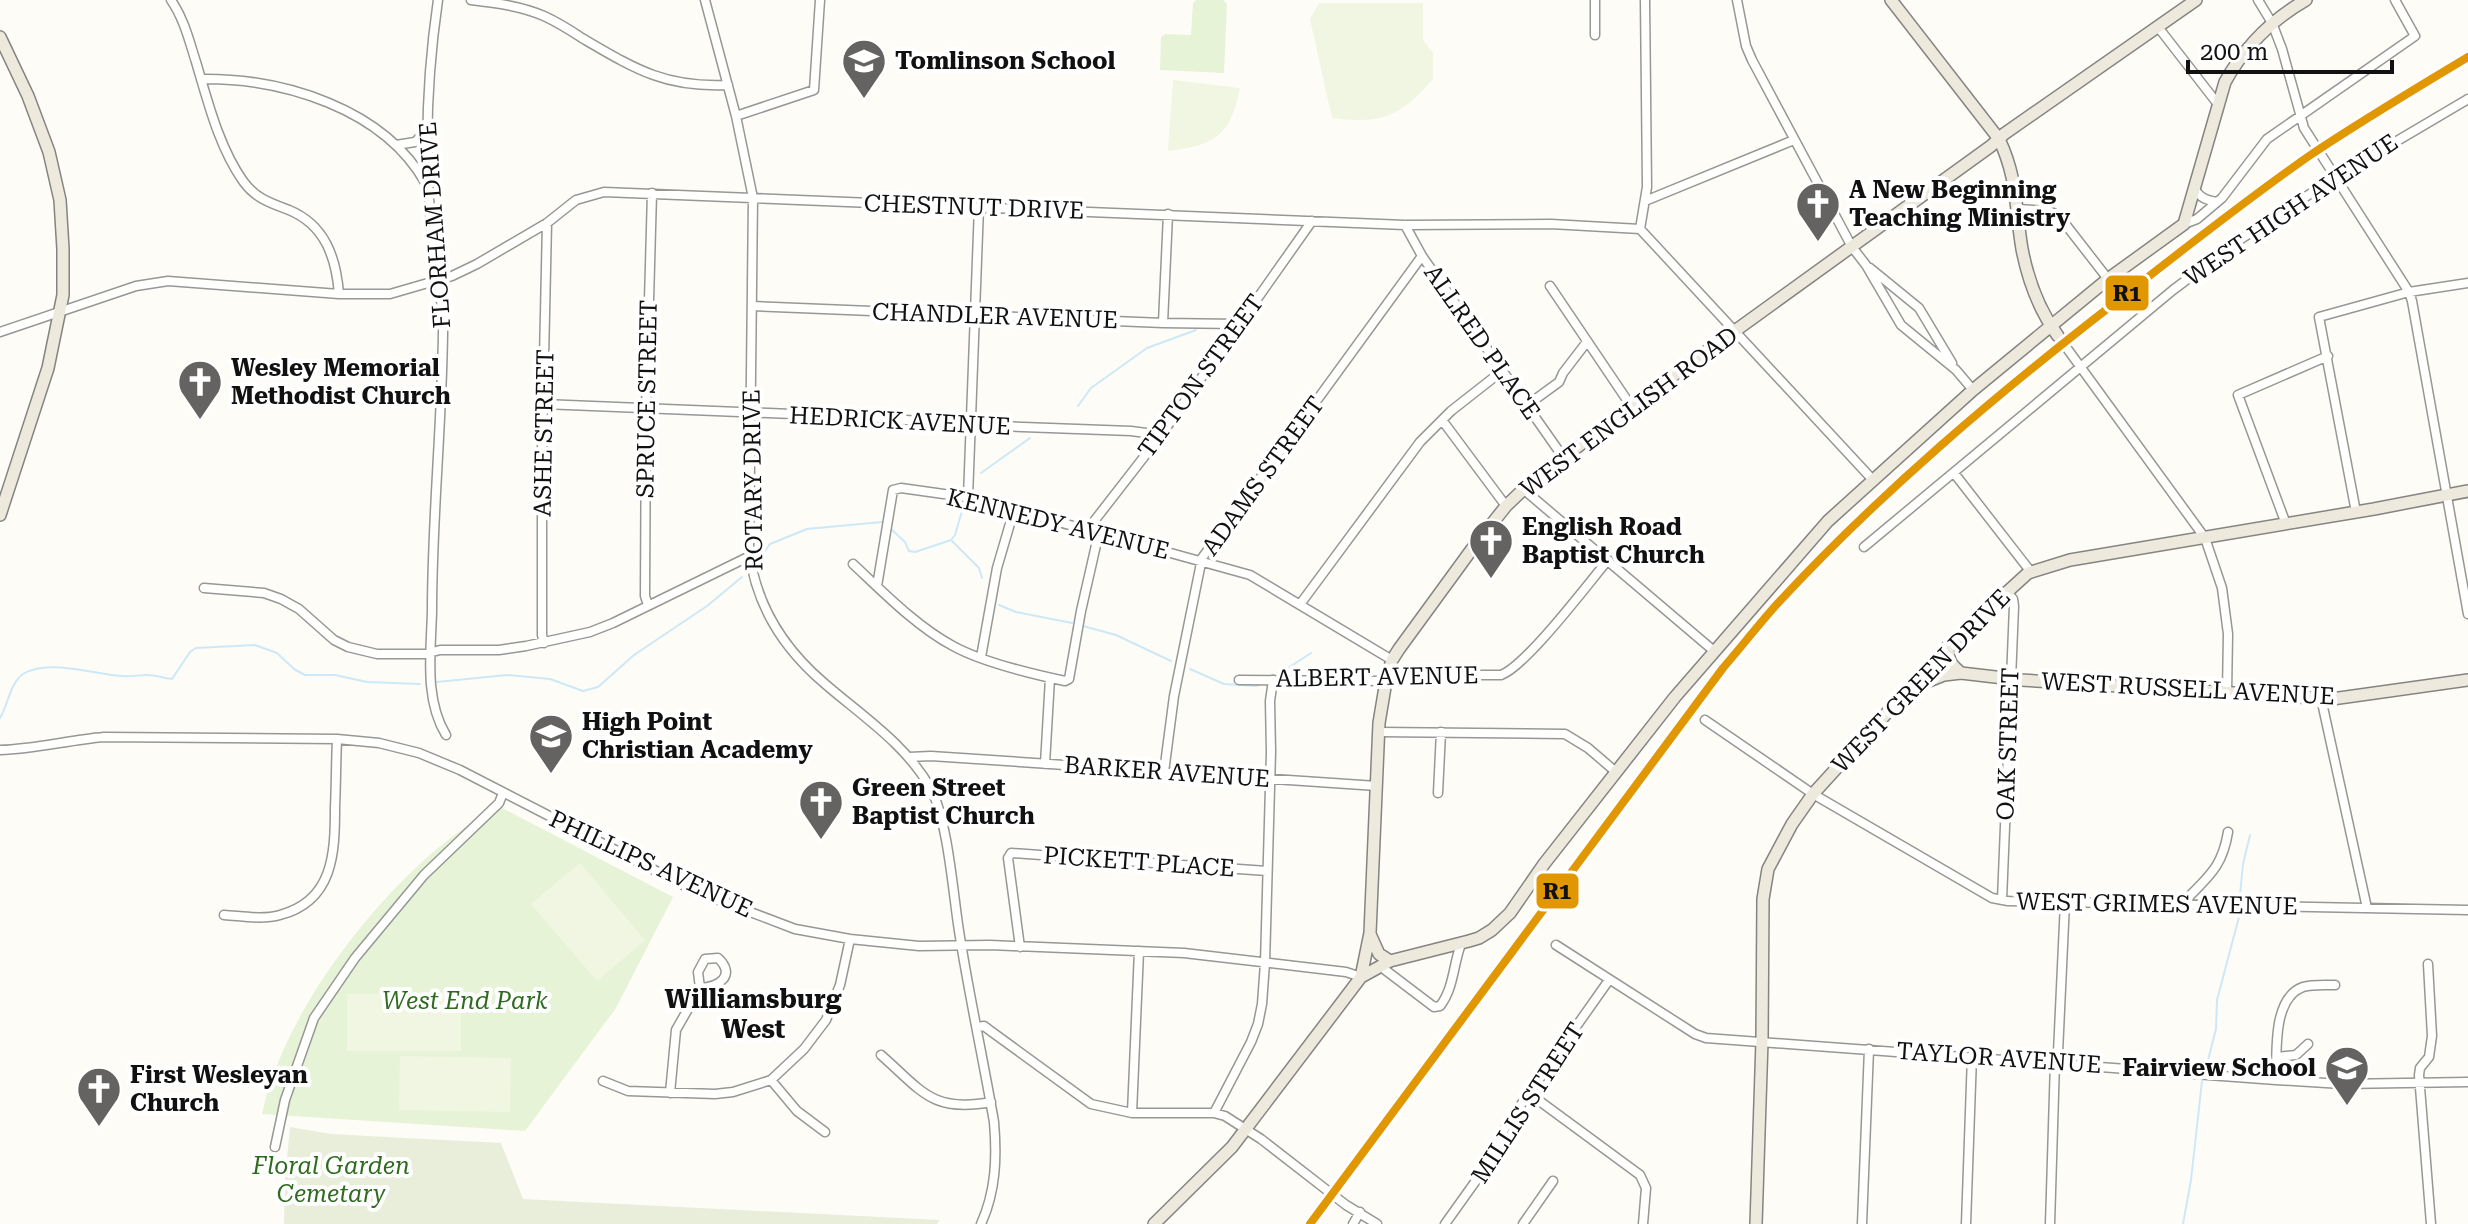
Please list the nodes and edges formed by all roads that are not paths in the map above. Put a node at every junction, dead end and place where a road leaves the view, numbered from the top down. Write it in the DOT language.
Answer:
graph roads {
  1 [pos="171,0"];
  2 [pos="438,0"];
  3 [pos="471,0"];
  4 [pos="705,0"];
  5 [pos="820,0"];
  6 [pos="1595,0"];
  7 [pos="1645,0"];
  8 [pos="1737,0"];
  9 [pos="1891,0"];
  10 [pos="2196,0"];
  11 [pos="2258,0"];
  12 [pos="2306,0"];
  13 [pos="2395,0"];
  14 [pos="2272,23"];
  15 [pos="2158,27"];
  16 [pos="1595,35"];
  17 [pos="0,37"];
  18 [pos="201,79"];
  19 [pos="728,85"];
  20 [pos="2468,99"];
  21 [pos="2217,103"];
  22 [pos="736,116"];
  23 [pos="2299,116"];
  24 [pos="426,131"];
  25 [pos="1999,139"];
  26 [pos="1794,140"];
  27 [pos="396,145"];
  28 [pos="2336,177"];
  29 [pos="2194,188"];
  30 [pos="428,189"];
  31 [pos="652,193"];
  32 [pos="753,198"];
  33 [pos="1645,201"];
  34 [pos="2217,202"];
  35 [pos="979,207"];
  36 [pos="2018,209"];
  37 [pos="1168,214"];
  38 [pos="1312,221"];
  39 [pos="547,223"];
  40 [pos="2184,224"];
  41 [pos="1405,225"];
  42 [pos="1640,229"];
  43 [pos="1852,247"];
  44 [pos="1422,256"];
  45 [pos="1866,265"];
  46 [pos="2108,279"];
  47 [pos="439,280"];
  48 [pos="2468,283"];
  49 [pos="1550,286"];
  50 [pos="2409,292"];
  51 [pos="339,294"];
  52 [pos="752,306"];
  53 [pos="59,313"];
  54 [pos="975,315"];
  55 [pos="1163,323"];
  56 [pos="1238,324"];
  57 [pos="2054,330"];
  58 [pos="0,332"];
  59 [pos="1734,332"];
  60 [pos="1586,343"];
  61 [pos="2328,356"];
  62 [pos="2082,368"];
  63 [pos="1956,370"];
  64 [pos="1502,371"];
  65 [pos="1973,390"];
  66 [pos="543,404"];
  67 [pos="1526,406"];
  68 [pos="1631,406"];
  69 [pos="646,409"];
  70 [pos="749,414"];
  71 [pos="1442,420"];
  72 [pos="972,425"];
  73 [pos="1161,435"];
  74 [pos="1563,457"];
  75 [pos="1954,473"];
  76 [pos="1872,479"];
  77 [pos="1523,489"];
  78 [pos="2468,491"];
  79 [pos="2448,494"];
  80 [pos="968,497"];
  81 [pos="1506,506"];
  82 [pos="1014,510"];
  83 [pos="2356,512"];
  84 [pos="0,515"];
  85 [pos="2286,524"];
  86 [pos="1088,529"];
  87 [pos="1099,532"];
  88 [pos="2205,538"];
  89 [pos="1864,547"];
  90 [pos="750,556"];
  91 [pos="1608,560"];
  92 [pos="1201,561"];
  93 [pos="853,564"];
  94 [pos="2031,572"];
  95 [pos="877,586"];
  96 [pos="204,588"];
  97 [pos="2006,591"];
  98 [pos="1301,603"];
  99 [pos="648,605"];
  100 [pos="2468,614"];
  101 [pos="544,643"];
  102 [pos="1948,646"];
  103 [pos="1714,651"];
  104 [pos="431,652"];
  105 [pos="981,657"];
  106 [pos="1392,660"];
  107 [pos="1961,673"];
  108 [pos="1050,678"];
  109 [pos="2010,678"];
  110 [pos="1239,680"];
  111 [pos="1273,680"];
  112 [pos="2468,680"];
  113 [pos="1386,681"];
  114 [pos="1910,689"];
  115 [pos="2227,693"];
  116 [pos="2321,698"];
  117 [pos="1705,720"];
  118 [pos="1379,732"];
  119 [pos="1441,732"];
  120 [pos="446,735"];
  121 [pos="337,739"];
  122 [pos="0,750"];
  123 [pos="909,757"];
  124 [pos="1045,764"];
  125 [pos="1164,772"];
  126 [pos="1616,772"];
  127 [pos="1270,779"];
  128 [pos="1377,786"];
  129 [pos="503,793"];
  130 [pos="1438,793"];
  131 [pos="1813,794"];
  132 [pos="2228,832"];
  133 [pos="1267,871"];
  134 [pos="2002,900"];
  135 [pos="2065,902"];
  136 [pos="2183,903"];
  137 [pos="2367,908"];
  138 [pos="2468,910"];
  139 [pos="224,915"];
  140 [pos="1370,933"];
  141 [pos="850,939"];
  142 [pos="1461,944"];
  143 [pos="1556,945"];
  144 [pos="962,947"];
  145 [pos="1020,947"];
  146 [pos="1139,951"];
  147 [pos="1265,963"];
  148 [pos="1385,964"];
  149 [pos="2428,964"];
  150 [pos="1361,977"];
  151 [pos="1609,980"];
  152 [pos="2335,985"];
  153 [pos="700,988"];
  154 [pos="978,1027"];
  155 [pos="1762,1041"];
  156 [pos="2308,1044"];
  157 [pos="1869,1049"];
  158 [pos="881,1055"];
  159 [pos="1972,1056"];
  160 [pos="2277,1057"];
  161 [pos="2055,1062"];
  162 [pos="771,1080"];
  163 [pos="2276,1080"];
  164 [pos="603,1081"];
  165 [pos="2421,1082"];
  166 [pos="2468,1082"];
  167 [pos="670,1093"];
  168 [pos="1530,1094"];
  169 [pos="991,1102"];
  170 [pos="1132,1113"];
  171 [pos="1214,1113"];
  172 [pos="1246,1131"];
  173 [pos="825,1132"];
  174 [pos="275,1147"];
  175 [pos="1553,1181"];
  176 [pos="1360,1212"];
  177 [pos="981,1224"];
  178 [pos="1154,1224"];
  179 [pos="1353,1224"];
  180 [pos="1377,1224"];
  181 [pos="1445,1224"];
  182 [pos="1523,1224"];
  183 [pos="1643,1224"];
  184 [pos="1756,1224"];
  185 [pos="1862,1224"];
  186 [pos="1966,1224"];
  187 [pos="2050,1224"];
  188 [pos="2431,1224"];
  1 -- 18 [label="street"];
  2 -- 24 [label="street, FLORHAM DRIVE"];
  3 -- 19 [label="street"];
  4 -- 19 [label="street, ROTARY DRIVE"];
  5 -- 22 [label="street"];
  6 -- 16 [label="street"];
  7 -- 33 [label="street"];
  8 -- 26 [label="street"];
  9 -- 25 [label="main road"];
  10 -- 15 [label="main road, WEST ENGLISH ROAD"];
  11 -- 14 [label="street"];
  12 -- 14 [label="main road"];
  13 -- 23 [label="street"];
  14 -- 21 [label="main road"];
  14 -- 23 [label="street"];
  15 -- 21 [label="street"];
  15 -- 25 [label="main road, WEST ENGLISH ROAD"];
  17 -- 53 [label="main road"];
  18 -- 27 [label="street"];
  18 -- 51 [label="street"];
  19 -- 22 [label="street, ROTARY DRIVE"];
  20 -- 28 [label="street, WEST HIGH AVENUE"];
  21 -- 29 [label="main road"];
  22 -- 32 [label="street, ROTARY DRIVE"];
  23 -- 28 [label="street"];
  23 -- 34 [label="street"];
  24 -- 27 [label="street"];
  24 -- 30 [label="street, FLORHAM DRIVE"];
  25 -- 36 [label="main road"];
  25 -- 43 [label="main road, WEST ENGLISH ROAD"];
  26 -- 33 [label="street"];
  26 -- 43 [label="street"];
  27 -- 30 [label="street"];
  28 -- 50 [label="street"];
  28 -- 62 [label="street, WEST HIGH AVENUE"];
  29 -- 34 [label="street"];
  29 -- 40 [label="main road"];
  30 -- 47 [label="street, FLORHAM DRIVE"];
  31 -- 32 [label="street, CHESTNUT DRIVE"];
  31 -- 39 [label="street, CHESTNUT DRIVE"];
  31 -- 69 [label="street, SPRUCE STREET"];
  32 -- 35 [label="street, CHESTNUT DRIVE"];
  32 -- 52 [label="street, ROTARY DRIVE"];
  33 -- 42 [label="street"];
  34 -- 40 [label="street"];
  35 -- 37 [label="street, CHESTNUT DRIVE"];
  35 -- 54 [label="street"];
  36 -- 46 [label="street"];
  36 -- 57 [label="main road"];
  37 -- 38 [label="street, CHESTNUT DRIVE"];
  37 -- 55 [label="street"];
  38 -- 41 [label="street, CHESTNUT DRIVE"];
  38 -- 56 [label="street, TIPTON STREET"];
  39 -- 47 [label="street, CHESTNUT DRIVE"];
  39 -- 66 [label="street, ASHE STREET"];
  40 -- 46 [label="main road"];
  41 -- 42 [label="street, CHESTNUT DRIVE"];
  41 -- 44 [label="street, ALLRED PLACE"];
  42 -- 59 [label="street"];
  43 -- 45 [label="street"];
  43 -- 59 [label="main road, WEST ENGLISH ROAD"];
  44 -- 64 [label="street, ALLRED PLACE"];
  44 -- 92 [label="street, ADAMS STREET"];
  45 -- 63 [label="street"];
  45 -- 63 [label="street"];
  46 -- 57 [label="main road"];
  47 -- 51 [label="street, CHESTNUT DRIVE"];
  47 -- 104 [label="street, FLORHAM DRIVE"];
  48 -- 50 [label="street"];
  49 -- 60 [label="street"];
  50 -- 61 [label="street"];
  50 -- 79 [label="street"];
  51 -- 53 [label="street, CHESTNUT DRIVE"];
  52 -- 54 [label="street, CHANDLER AVENUE"];
  52 -- 70 [label="street, ROTARY DRIVE"];
  53 -- 58 [label="street, CHESTNUT DRIVE"];
  53 -- 84 [label="main road"];
  54 -- 55 [label="street, CHANDLER AVENUE"];
  54 -- 72 [label="street"];
  55 -- 56 [label="street, CHANDLER AVENUE"];
  56 -- 73 [label="street, TIPTON STREET"];
  57 -- 62 [label="street"];
  57 -- 65 [label="main road"];
  59 -- 68 [label="main road, WEST ENGLISH ROAD"];
  59 -- 76 [label="street"];
  60 -- 67 [label="street"];
  60 -- 68 [label="street"];
  61 -- 83 [label="street"];
  61 -- 85 [label="street"];
  62 -- 75 [label="street, WEST HIGH AVENUE"];
  62 -- 88 [label="street"];
  63 -- 65 [label="street"];
  64 -- 67 [label="street, ALLRED PLACE"];
  64 -- 71 [label="street"];
  65 -- 76 [label="main road"];
  66 -- 69 [label="street, HEDRICK AVENUE"];
  66 -- 101 [label="street, ASHE STREET"];
  67 -- 74 [label="street, ALLRED PLACE"];
  68 -- 74 [label="main road, WEST ENGLISH ROAD"];
  69 -- 70 [label="street, HEDRICK AVENUE"];
  69 -- 99 [label="street, SPRUCE STREET"];
  70 -- 72 [label="street, HEDRICK AVENUE"];
  70 -- 90 [label="street, ROTARY DRIVE"];
  71 -- 81 [label="street"];
  71 -- 98 [label="street"];
  72 -- 73 [label="street, HEDRICK AVENUE"];
  72 -- 80 [label="street"];
  73 -- 86 [label="street, TIPTON STREET"];
  74 -- 77 [label="main road, WEST ENGLISH ROAD"];
  75 -- 89 [label="street, WEST HIGH AVENUE"];
  75 -- 94 [label="street"];
  76 -- 103 [label="main road"];
  77 -- 81 [label="main road, WEST ENGLISH ROAD"];
  77 -- 91 [label="street"];
  78 -- 79 [label="main road, WEST GREEN DRIVE"];
  79 -- 83 [label="main road, WEST GREEN DRIVE"];
  79 -- 100 [label="street"];
  80 -- 82 [label="street, KENNEDY AVENUE"];
  80 -- 95 [label="street, KENNEDY AVENUE"];
  81 -- 106 [label="main road, WEST ENGLISH ROAD"];
  82 -- 86 [label="street, KENNEDY AVENUE"];
  82 -- 105 [label="street"];
  83 -- 85 [label="main road, WEST GREEN DRIVE"];
  85 -- 88 [label="main road, WEST GREEN DRIVE"];
  86 -- 87 [label="street, KENNEDY AVENUE"];
  87 -- 92 [label="street, KENNEDY AVENUE"];
  87 -- 108 [label="street"];
  88 -- 94 [label="main road, WEST GREEN DRIVE"];
  88 -- 115 [label="street"];
  90 -- 99 [label="street"];
  90 -- 123 [label="street, ROTARY DRIVE"];
  91 -- 103 [label="street"];
  91 -- 113 [label="street, ALBERT AVENUE"];
  92 -- 98 [label="street, KENNEDY AVENUE"];
  92 -- 125 [label="street, ADAMS STREET"];
  93 -- 95 [label="street"];
  94 -- 97 [label="main road, WEST GREEN DRIVE"];
  95 -- 105 [label="street"];
  96 -- 104 [label="street"];
  97 -- 102 [label="main road, WEST GREEN DRIVE"];
  97 -- 109 [label="street, OAK STREET"];
  98 -- 106 [label="street, KENNEDY AVENUE"];
  99 -- 101 [label="street"];
  101 -- 104 [label="street"];
  102 -- 107 [label="main road"];
  102 -- 114 [label="main road, WEST GREEN DRIVE"];
  103 -- 126 [label="main road"];
  104 -- 120 [label="street, FLORHAM DRIVE"];
  105 -- 108 [label="street"];
  106 -- 113 [label="main road, WEST ENGLISH ROAD"];
  107 -- 109 [label="main road, WEST RUSSELL AVENUE"];
  107 -- 114 [label="main road, WEST RUSSELL AVENUE"];
  108 -- 124 [label="street"];
  109 -- 115 [label="main road, WEST RUSSELL AVENUE"];
  109 -- 134 [label="street, OAK STREET"];
  110 -- 111 [label="street, ALBERT AVENUE"];
  111 -- 113 [label="street, ALBERT AVENUE"];
  111 -- 127 [label="street"];
  112 -- 116 [label="main road, WEST RUSSELL AVENUE"];
  113 -- 118 [label="main road, WEST ENGLISH ROAD"];
  114 -- 131 [label="main road, WEST GREEN DRIVE"];
  115 -- 116 [label="main road, WEST RUSSELL AVENUE"];
  116 -- 137 [label="street"];
  117 -- 131 [label="street, WEST GRIMES AVENUE"];
  118 -- 119 [label="street"];
  118 -- 128 [label="main road, WEST ENGLISH ROAD"];
  119 -- 126 [label="street"];
  119 -- 130 [label="street"];
  121 -- 122 [label="street, PHILLIPS AVENUE"];
  121 -- 129 [label="street, PHILLIPS AVENUE"];
  121 -- 139 [label="street"];
  123 -- 124 [label="street, BARKER AVENUE"];
  123 -- 144 [label="street, ROTARY DRIVE"];
  124 -- 125 [label="street, BARKER AVENUE"];
  125 -- 127 [label="street, BARKER AVENUE"];
  126 -- 142 [label="main road"];
  127 -- 128 [label="street, BARKER AVENUE"];
  127 -- 133 [label="street"];
  128 -- 140 [label="main road, WEST ENGLISH ROAD"];
  129 -- 141 [label="street, PHILLIPS AVENUE"];
  129 -- 174 [label="street"];
  131 -- 134 [label="street, WEST GRIMES AVENUE"];
  131 -- 155 [label="main road, WEST GREEN DRIVE"];
  132 -- 136 [label="street"];
  133 -- 145 [label="street, PICKETT PLACE"];
  133 -- 147 [label="street"];
  134 -- 135 [label="street, WEST GRIMES AVENUE"];
  135 -- 136 [label="street, WEST GRIMES AVENUE"];
  135 -- 161 [label="street"];
  136 -- 137 [label="street, WEST GRIMES AVENUE"];
  137 -- 138 [label="street, WEST GRIMES AVENUE"];
  140 -- 148 [label="main road"];
  140 -- 150 [label="main road, WEST ENGLISH ROAD"];
  141 -- 144 [label="street, PHILLIPS AVENUE"];
  141 -- 162 [label="street"];
  142 -- 148 [label="main road"];
  142 -- 148 [label="street"];
  143 -- 151 [label="street, TAYLOR AVENUE"];
  144 -- 145 [label="street, PHILLIPS AVENUE"];
  144 -- 154 [label="street, ROTARY DRIVE"];
  145 -- 146 [label="street, PHILLIPS AVENUE"];
  146 -- 147 [label="street, PHILLIPS AVENUE"];
  146 -- 170 [label="street"];
  147 -- 150 [label="street, PHILLIPS AVENUE"];
  147 -- 171 [label="street"];
  148 -- 150 [label="main road"];
  149 -- 165 [label="street"];
  150 -- 172 [label="main road, WEST ENGLISH ROAD"];
  151 -- 155 [label="street, TAYLOR AVENUE"];
  151 -- 168 [label="street, MILLIS STREET"];
  152 -- 160 [label="street"];
  153 -- 167 [label="street"];
  154 -- 169 [label="street, ROTARY DRIVE"];
  154 -- 170 [label="street"];
  155 -- 157 [label="street, TAYLOR AVENUE"];
  155 -- 184 [label="main road, WEST GREEN DRIVE"];
  156 -- 160 [label="street"];
  157 -- 159 [label="street, TAYLOR AVENUE"];
  157 -- 185 [label="street"];
  158 -- 169 [label="street"];
  159 -- 161 [label="street, TAYLOR AVENUE"];
  159 -- 186 [label="street"];
  160 -- 163 [label="street"];
  161 -- 163 [label="street, TAYLOR AVENUE"];
  161 -- 187 [label="street"];
  162 -- 167 [label="street"];
  162 -- 173 [label="street"];
  163 -- 165 [label="street, TAYLOR AVENUE"];
  164 -- 167 [label="street"];
  165 -- 166 [label="street, TAYLOR AVENUE"];
  165 -- 188 [label="street"];
  168 -- 181 [label="street, MILLIS STREET"];
  168 -- 183 [label="street"];
  169 -- 177 [label="street, ROTARY DRIVE"];
  170 -- 171 [label="street"];
  171 -- 172 [label="street"];
  172 -- 176 [label="street"];
  172 -- 178 [label="main road, WEST ENGLISH ROAD"];
  175 -- 182 [label="street"];
  176 -- 179 [label="street"];
  176 -- 180 [label="street"];
}
